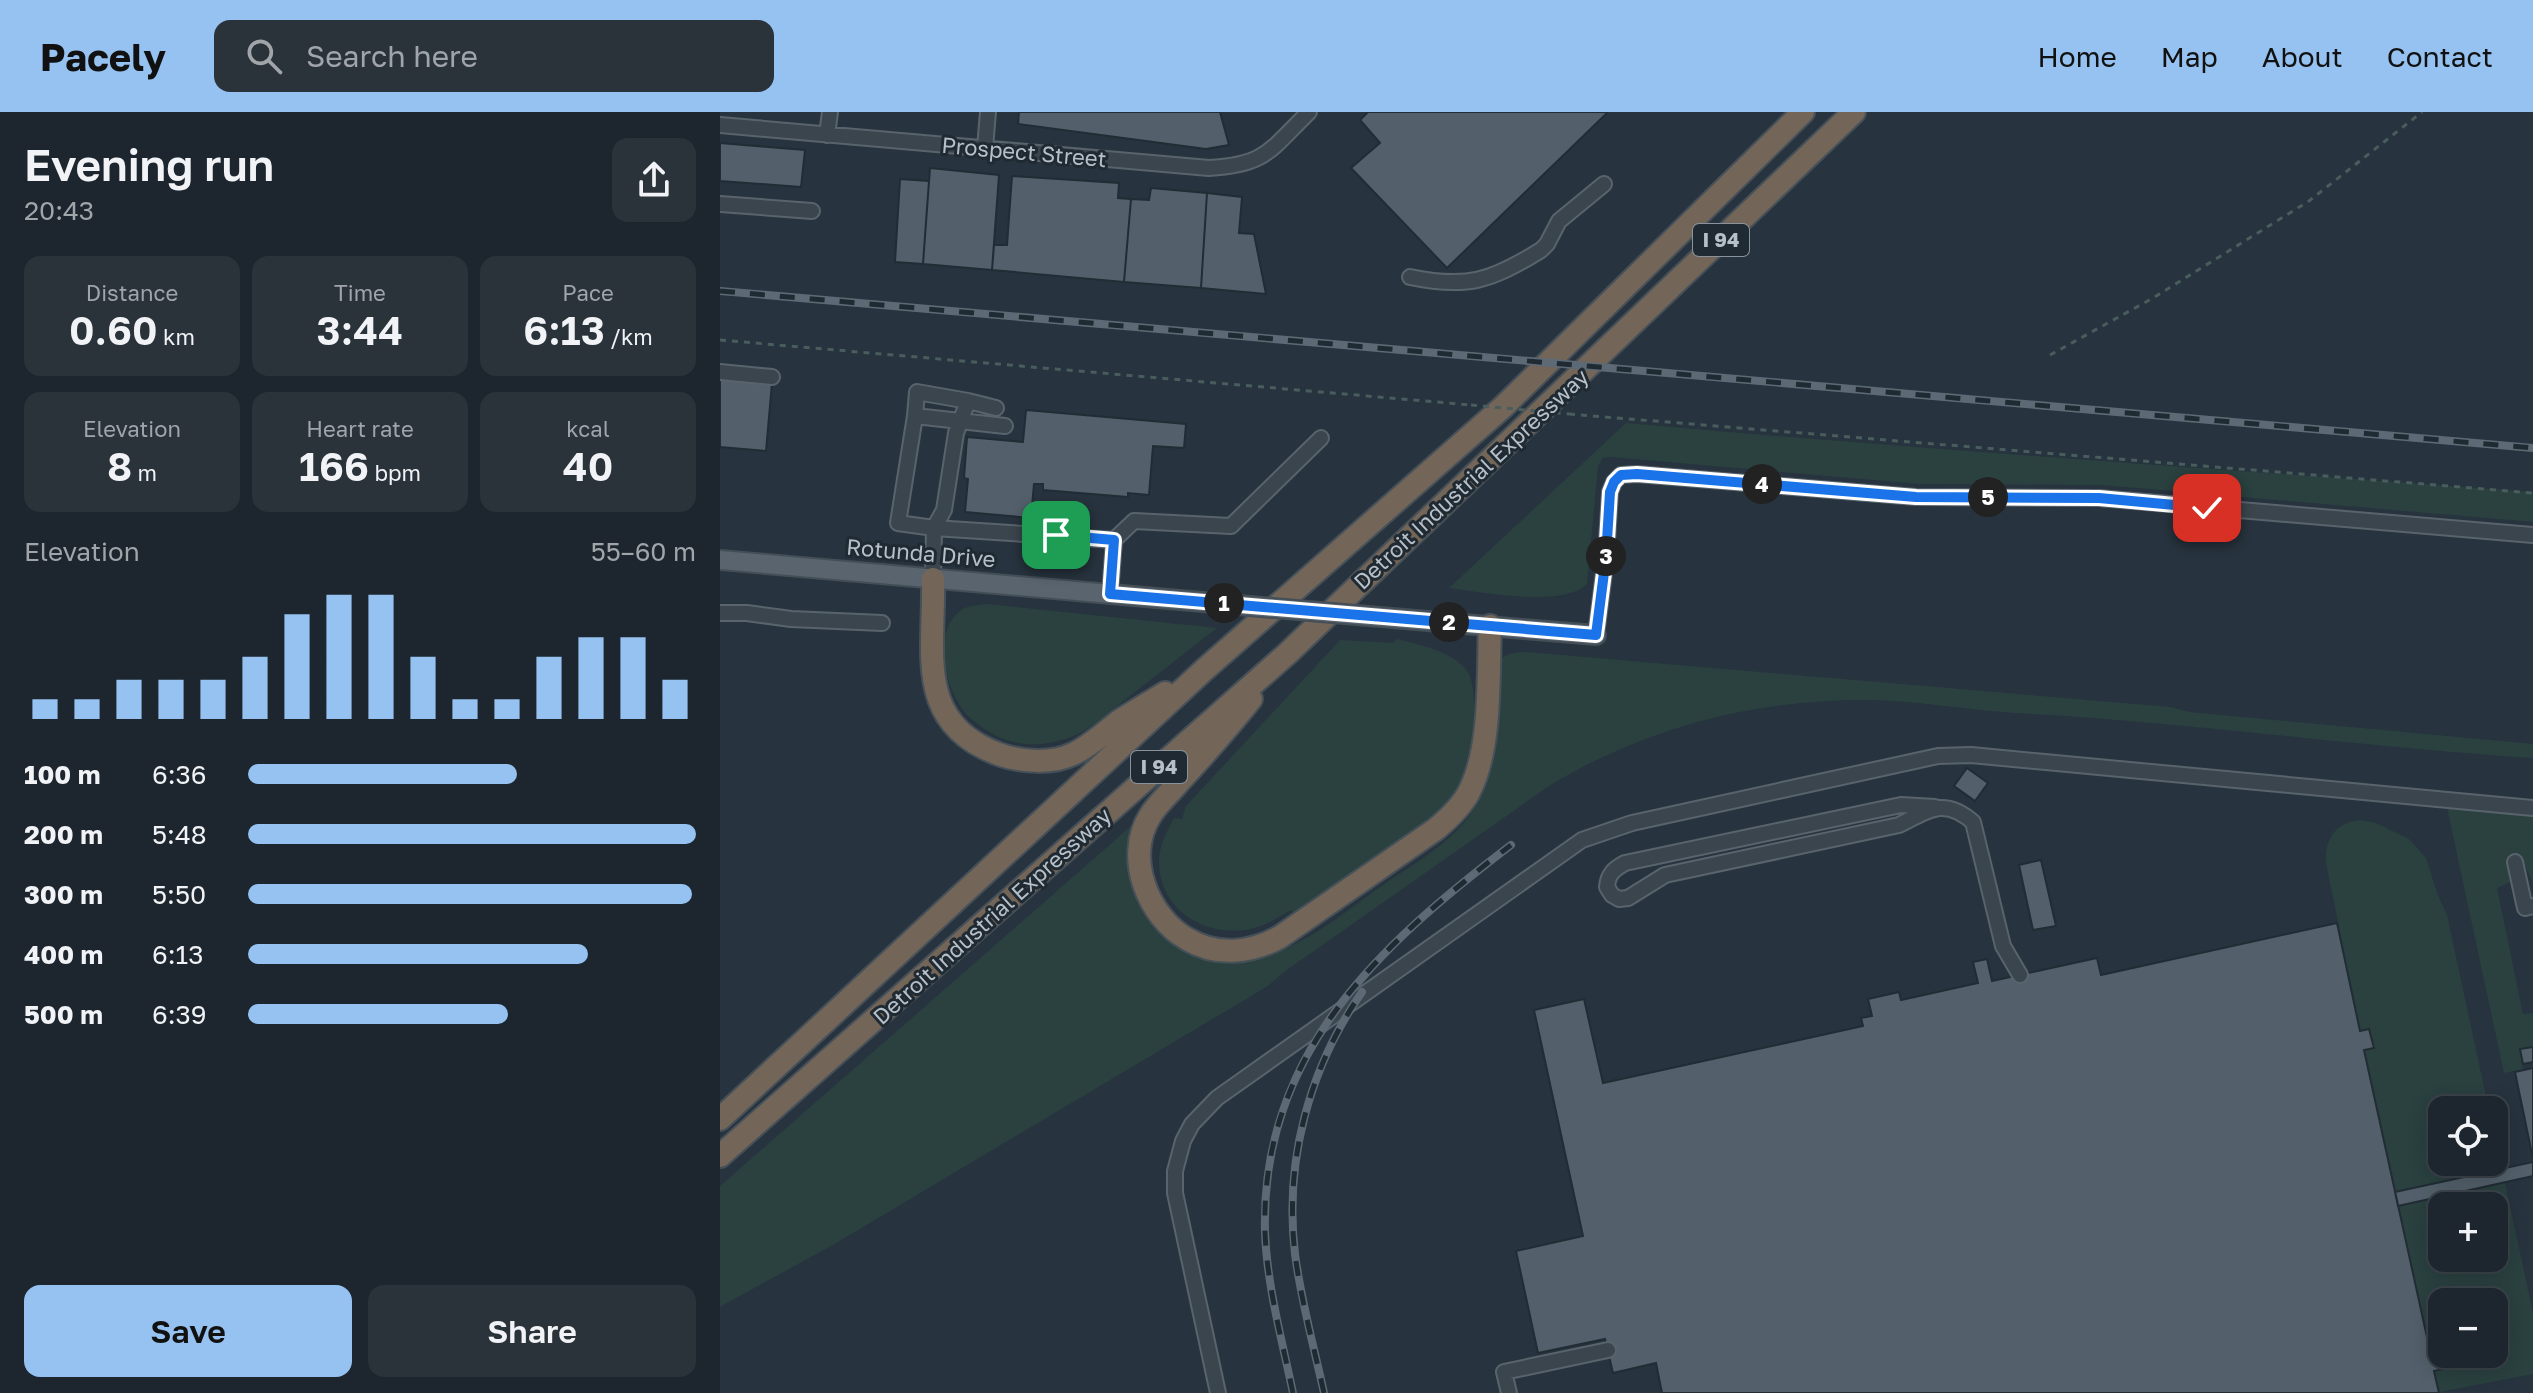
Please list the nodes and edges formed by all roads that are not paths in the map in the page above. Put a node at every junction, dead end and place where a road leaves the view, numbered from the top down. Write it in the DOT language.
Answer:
graph roads {
  1 [pos="830,112"];
  2 [pos="988,112"];
  3 [pos="1309,112"];
  4 [pos="1803,112"];
  5 [pos="1854,112"];
  6 [pos="726,121"];
  7 [pos="827,135"];
  8 [pos="985,148"];
  9 [pos="1604,184"];
  10 [pos="720,204"];
  11 [pos="812,211"];
  12 [pos="1410,277"];
  13 [pos="720,372"];
  14 [pos="772,377"];
  15 [pos="968,401"];
  16 [pos="996,408"];
  17 [pos="915,416"];
  18 [pos="959,421"];
  19 [pos="1005,426"];
  20 [pos="1321,438"];
  21 [pos="934,528"];
  22 [pos="2533,535"];
  23 [pos="1114,540"];
  24 [pos="720,560"];
  25 [pos="933,579"];
  26 [pos="1110,594"];
  27 [pos="720,611"];
  28 [pos="882,623"];
  29 [pos="1490,626"];
  30 [pos="1596,635"];
  31 [pos="1288,653"];
  32 [pos="1204,670"];
  33 [pos="1935,807"];
  34 [pos="2533,808"];
  35 [pos="2515,862"];
  36 [pos="2533,906"];
  37 [pos="2020,975"];
  38 [pos="720,1119"];
  39 [pos="720,1156"];
  40 [pos="1608,1350"];
  41 [pos="1218,1393"];
  42 [pos="1509,1393"];
  1 -- 7 [label="street"];
  2 -- 8 [label="street"];
  3 -- 8 [label="street, Prospect Street"];
  4 -- 32 [label="highway, Detroit Industrial Expressway / I 94"];
  5 -- 31 [label="highway, Detroit Industrial Expressway / I 94"];
  6 -- 7 [label="street, Prospect Street"];
  7 -- 8 [label="street, Prospect Street"];
  9 -- 12 [label="street"];
  10 -- 11 [label="street"];
  13 -- 14 [label="street"];
  15 -- 16 [label="street"];
  15 -- 17 [label="street"];
  15 -- 18 [label="street"];
  17 -- 18 [label="street"];
  17 -- 21 [label="street"];
  18 -- 19 [label="street"];
  18 -- 21 [label="street"];
  20 -- 23 [label="street"];
  21 -- 23 [label="street"];
  21 -- 25 [label="street"];
  22 -- 30 [label="street"];
  23 -- 26 [label="street"];
  24 -- 25 [label="main road, Rotunda Drive"];
  25 -- 26 [label="main road, Rotunda Drive"];
  25 -- 32 [label="highway"];
  26 -- 29 [label="main road, Rotunda Drive, bridge"];
  27 -- 28 [label="street"];
  29 -- 30 [label="main road, Rotunda Drive"];
  29 -- 31 [label="highway"];
  31 -- 39 [label="highway, Detroit Industrial Expressway / I 94"];
  32 -- 38 [label="highway, Detroit Industrial Expressway / I 94"];
  33 -- 33 [label="street"];
  33 -- 37 [label="street"];
  34 -- 41 [label="street"];
  35 -- 36 [label="street"];
  40 -- 42 [label="street"];
}
